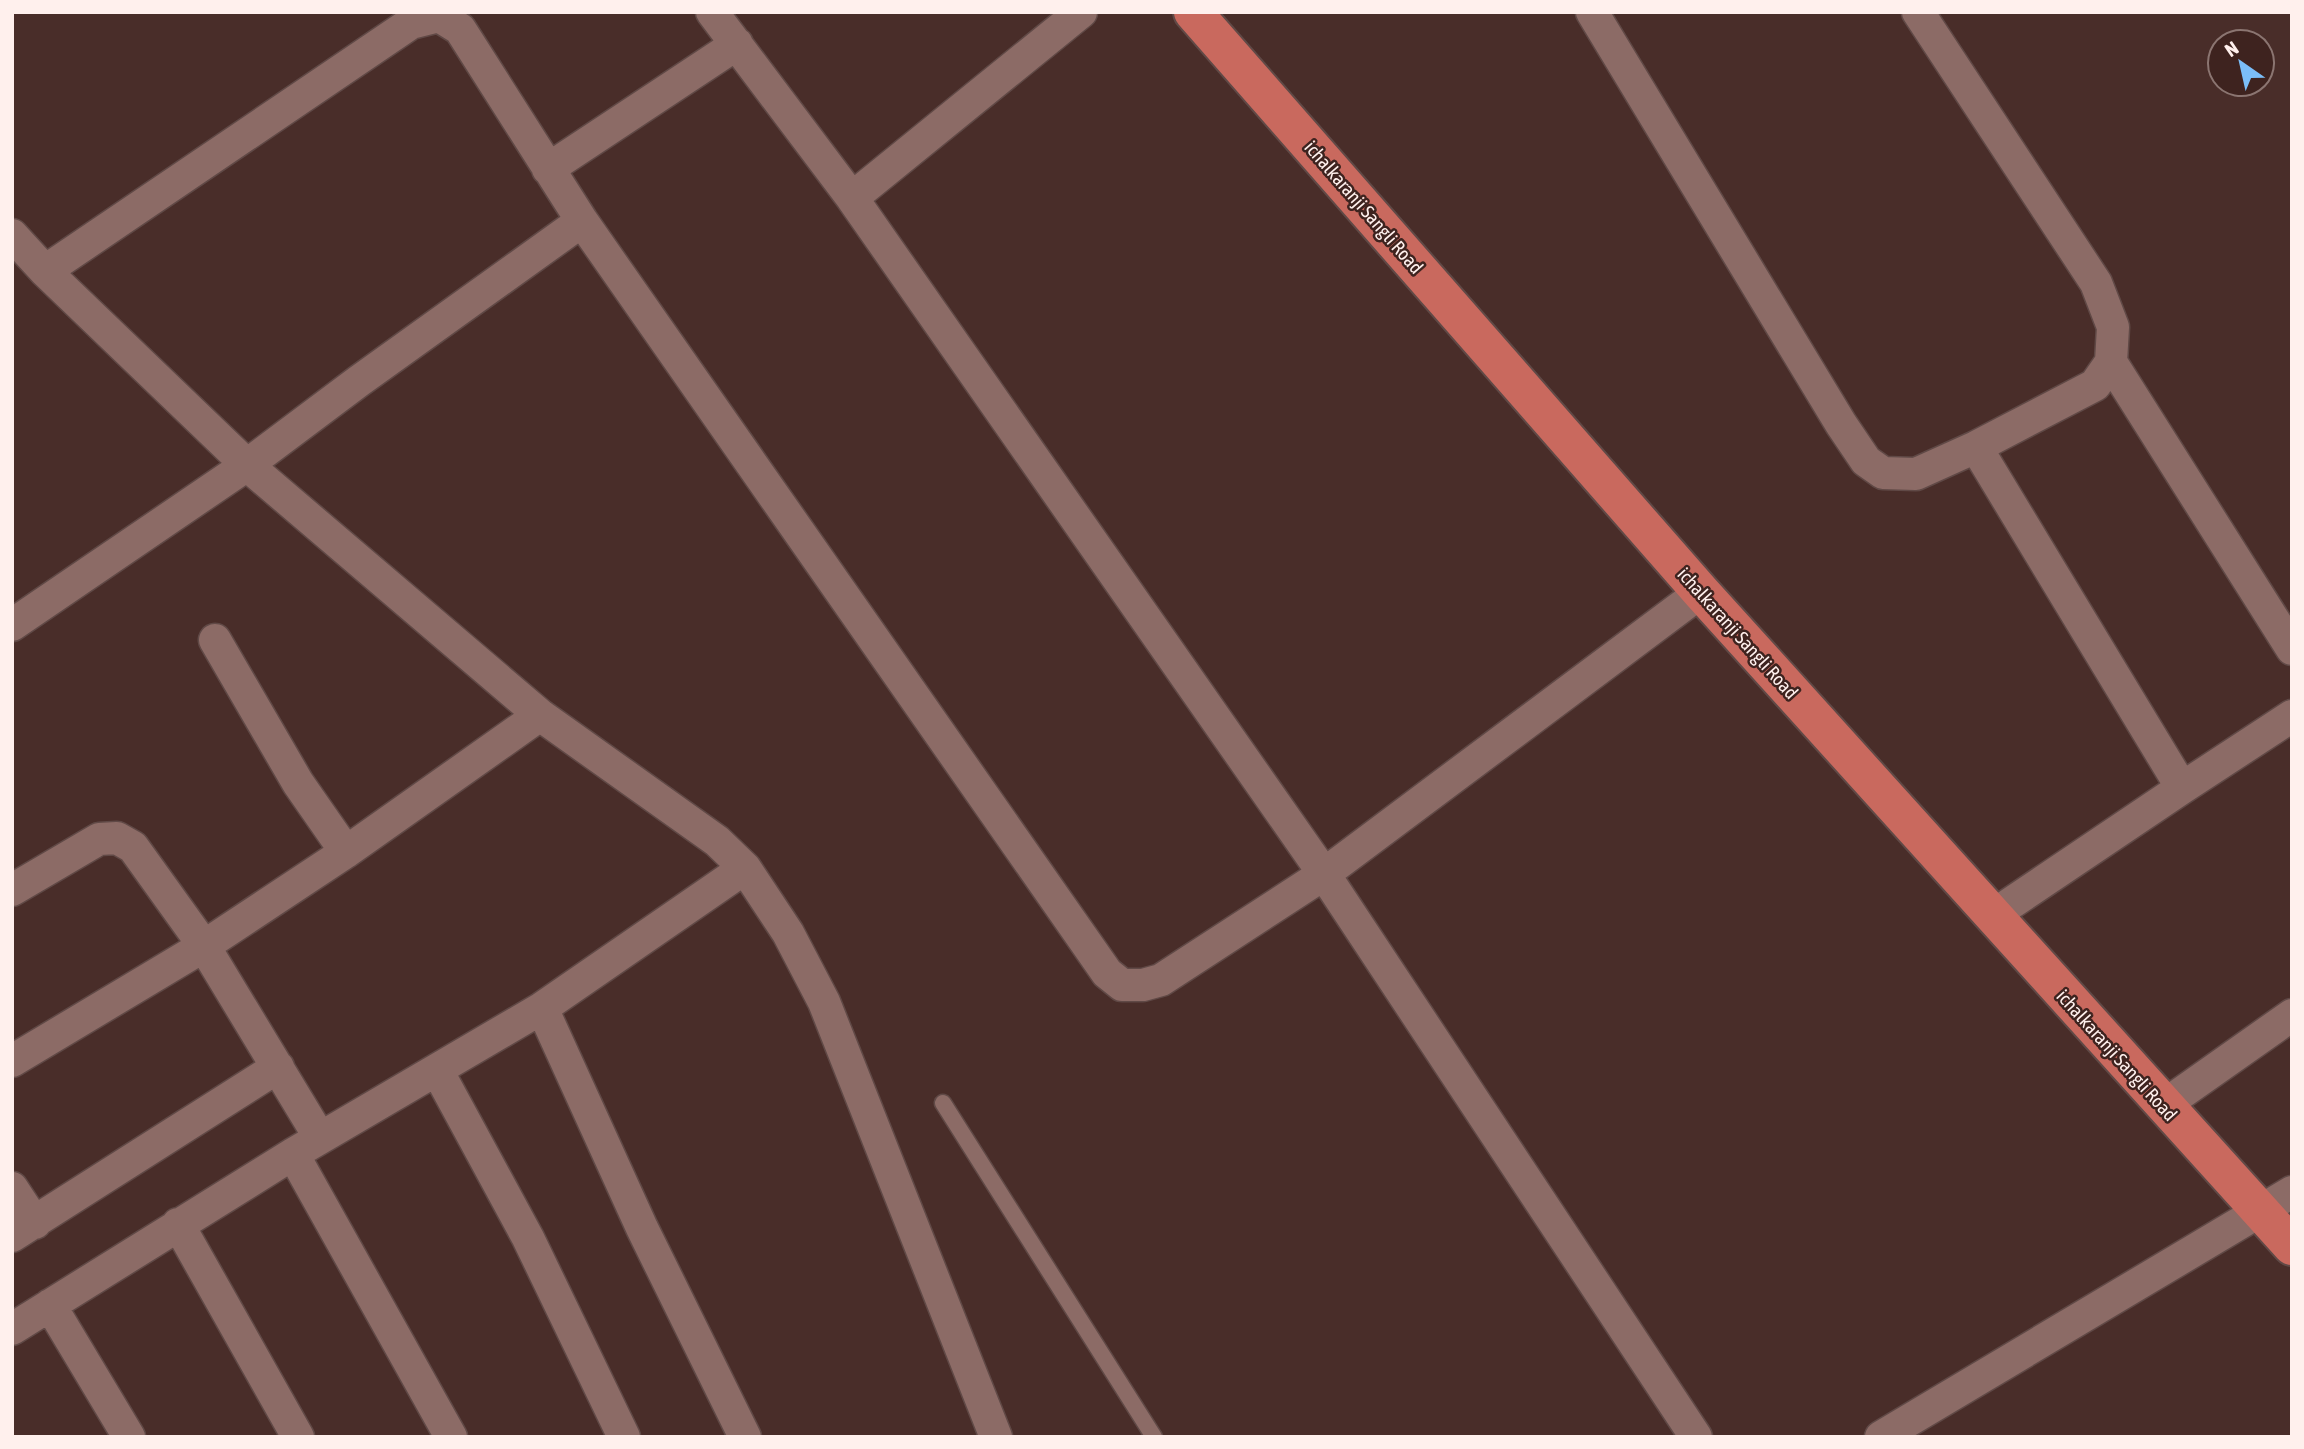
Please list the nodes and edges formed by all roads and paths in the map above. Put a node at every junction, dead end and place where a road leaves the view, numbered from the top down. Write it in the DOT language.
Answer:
graph roads {
  1 [pos="712,12"];
  2 [pos="1081,12"];
  3 [pos="1193,12"];
  4 [pos="1592,12"];
  5 [pos="1918,12"];
  6 [pos="737,44"];
  7 [pos="548,169"];
  8 [pos="852,198"];
  9 [pos="582,221"];
  10 [pos="12,235"];
  11 [pos="45,271"];
  12 [pos="2111,362"];
  13 [pos="1976,447"];
  14 [pos="247,465"];
  15 [pos="1702,592"];
  16 [pos="12,625"];
  17 [pos="215,640"];
  18 [pos="2292,649"];
  19 [pos="540,715"];
  20 [pos="2292,716"];
  21 [pos="2182,788"];
  22 [pos="345,852"];
  23 [pos="745,868"];
  24 [pos="1324,874"];
  25 [pos="12,890"];
  26 [pos="1993,916"];
  27 [pos="204,946"];
  28 [pos="542,1008"];
  29 [pos="2292,1015"];
  30 [pos="12,1061"];
  31 [pos="278,1068"];
  32 [pos="437,1070"];
  33 [pos="943,1103"];
  34 [pos="2163,1106"];
  35 [pos="320,1138"];
  36 [pos="293,1154"];
  37 [pos="12,1188"];
  38 [pos="2276,1202"];
  39 [pos="178,1224"];
  40 [pos="23,1230"];
  41 [pos="2292,1246"];
  42 [pos="50,1305"];
  43 [pos="12,1329"];
  44 [pos="129,1437"];
  45 [pos="298,1437"];
  46 [pos="451,1437"];
  47 [pos="624,1437"];
  48 [pos="745,1437"];
  49 [pos="996,1437"];
  50 [pos="1154,1437"];
  51 [pos="1696,1437"];
  52 [pos="1881,1437"];
  1 -- 6 [label="street"];
  2 -- 8 [label="street"];
  3 -- 15 [label="main road, ichalkaranji Sangli Road"];
  4 -- 13 [label="street"];
  5 -- 12 [label="street"];
  6 -- 7 [label="street"];
  6 -- 8 [label="street"];
  7 -- 9 [label="street"];
  7 -- 11 [label="street"];
  8 -- 24 [label="street"];
  9 -- 14 [label="street"];
  9 -- 24 [label="street"];
  10 -- 11 [label="street"];
  11 -- 14 [label="street"];
  12 -- 13 [label="street"];
  12 -- 18 [label="street"];
  13 -- 21 [label="street"];
  14 -- 16 [label="street"];
  14 -- 19 [label="street"];
  15 -- 24 [label="street"];
  15 -- 26 [label="main road, ichalkaranji Sangli Road"];
  17 -- 22 [label="street"];
  19 -- 22 [label="street"];
  19 -- 23 [label="street"];
  20 -- 21 [label="street"];
  21 -- 26 [label="street"];
  22 -- 27 [label="street"];
  23 -- 28 [label="street"];
  23 -- 49 [label="street"];
  24 -- 51 [label="street"];
  25 -- 27 [label="street"];
  26 -- 34 [label="main road, ichalkaranji Sangli Road"];
  27 -- 30 [label="street"];
  27 -- 31 [label="street"];
  28 -- 32 [label="street"];
  28 -- 48 [label="street"];
  29 -- 34 [label="street"];
  31 -- 35 [label="street"];
  31 -- 40 [label="street"];
  32 -- 35 [label="street"];
  32 -- 47 [label="street"];
  33 -- 50 [label="lane"];
  34 -- 38 [label="main road, ichalkaranji Sangli Road"];
  35 -- 36 [label="street"];
  36 -- 39 [label="street"];
  36 -- 46 [label="street"];
  37 -- 40 [label="street"];
  38 -- 41 [label="main road, ichalkaranji Sangli Road"];
  38 -- 52 [label="street"];
  39 -- 42 [label="street"];
  39 -- 45 [label="street"];
  42 -- 43 [label="street"];
  42 -- 44 [label="street"];
}
